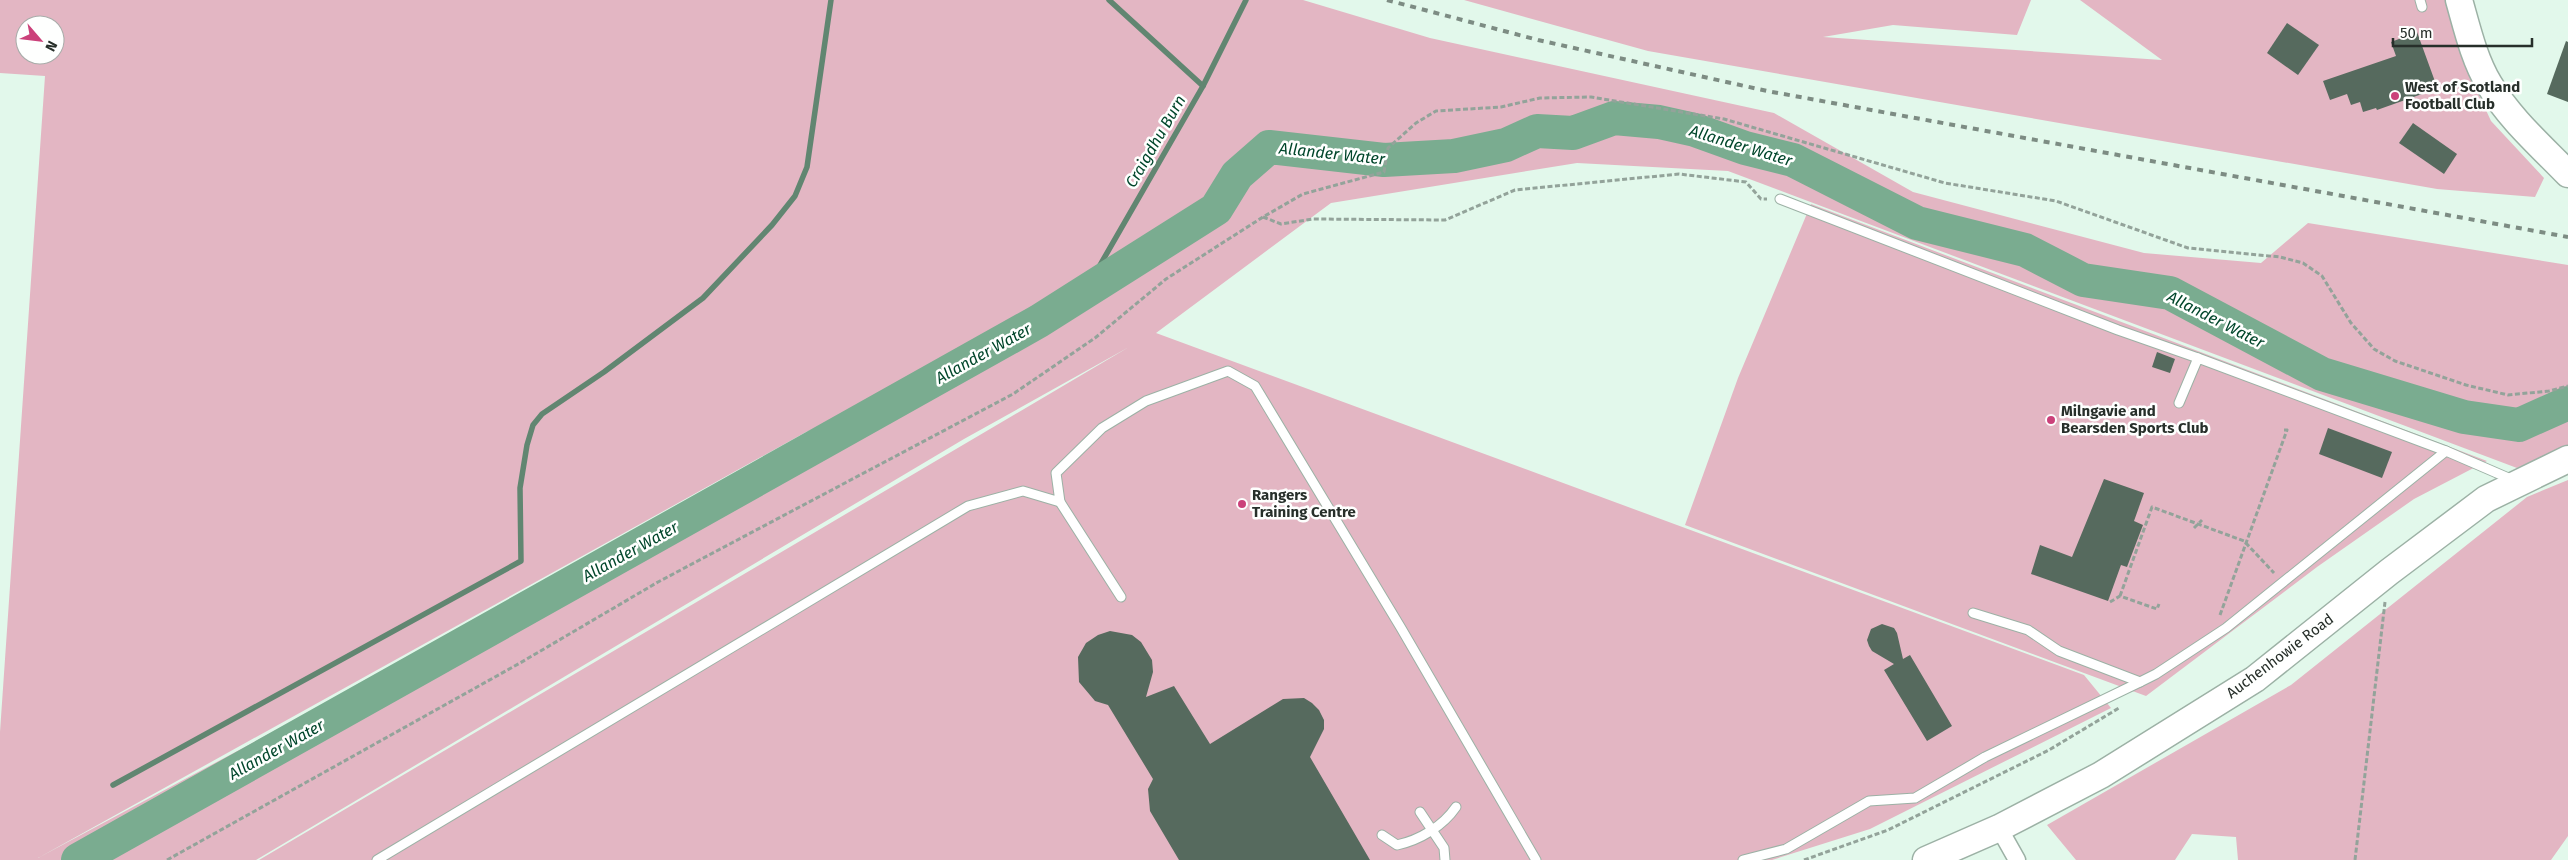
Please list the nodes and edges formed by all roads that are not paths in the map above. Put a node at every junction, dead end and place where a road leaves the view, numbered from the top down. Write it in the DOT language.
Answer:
graph roads {
  1 [pos="2459,0"];
  2 [pos="2568,174"];
  3 [pos="1780,200"];
  4 [pos="2198,358"];
  5 [pos="2179,403"];
  6 [pos="2446,451"];
  7 [pos="2568,459"];
  8 [pos="2518,482"];
  9 [pos="1060,502"];
  10 [pos="1121,597"];
  11 [pos="1973,613"];
  12 [pos="2140,682"];
  13 [pos="1456,807"];
  14 [pos="1420,812"];
  15 [pos="1999,828"];
  16 [pos="1432,830"];
  17 [pos="1382,834"];
  18 [pos="377,860"];
  19 [pos="1445,860"];
  20 [pos="1536,860"];
  21 [pos="1743,860"];
  22 [pos="1926,860"];
  23 [pos="2018,860"];
  1 -- 2 [label="main road"];
  3 -- 4 [label="lane"];
  4 -- 5 [label="lane"];
  4 -- 6 [label="lane"];
  6 -- 8 [label="lane"];
  6 -- 12 [label="lane"];
  7 -- 8 [label="main road, Auchenhowie Road"];
  8 -- 15 [label="main road, Auchenhowie Road"];
  9 -- 10 [label="lane"];
  9 -- 18 [label="lane"];
  9 -- 20 [label="lane"];
  11 -- 12 [label="lane"];
  12 -- 21 [label="lane"];
  13 -- 16 [label="lane"];
  14 -- 16 [label="lane"];
  15 -- 22 [label="main road, Auchenhowie Road"];
  15 -- 23 [label="street"];
  16 -- 17 [label="lane"];
  16 -- 19 [label="lane"];
}
